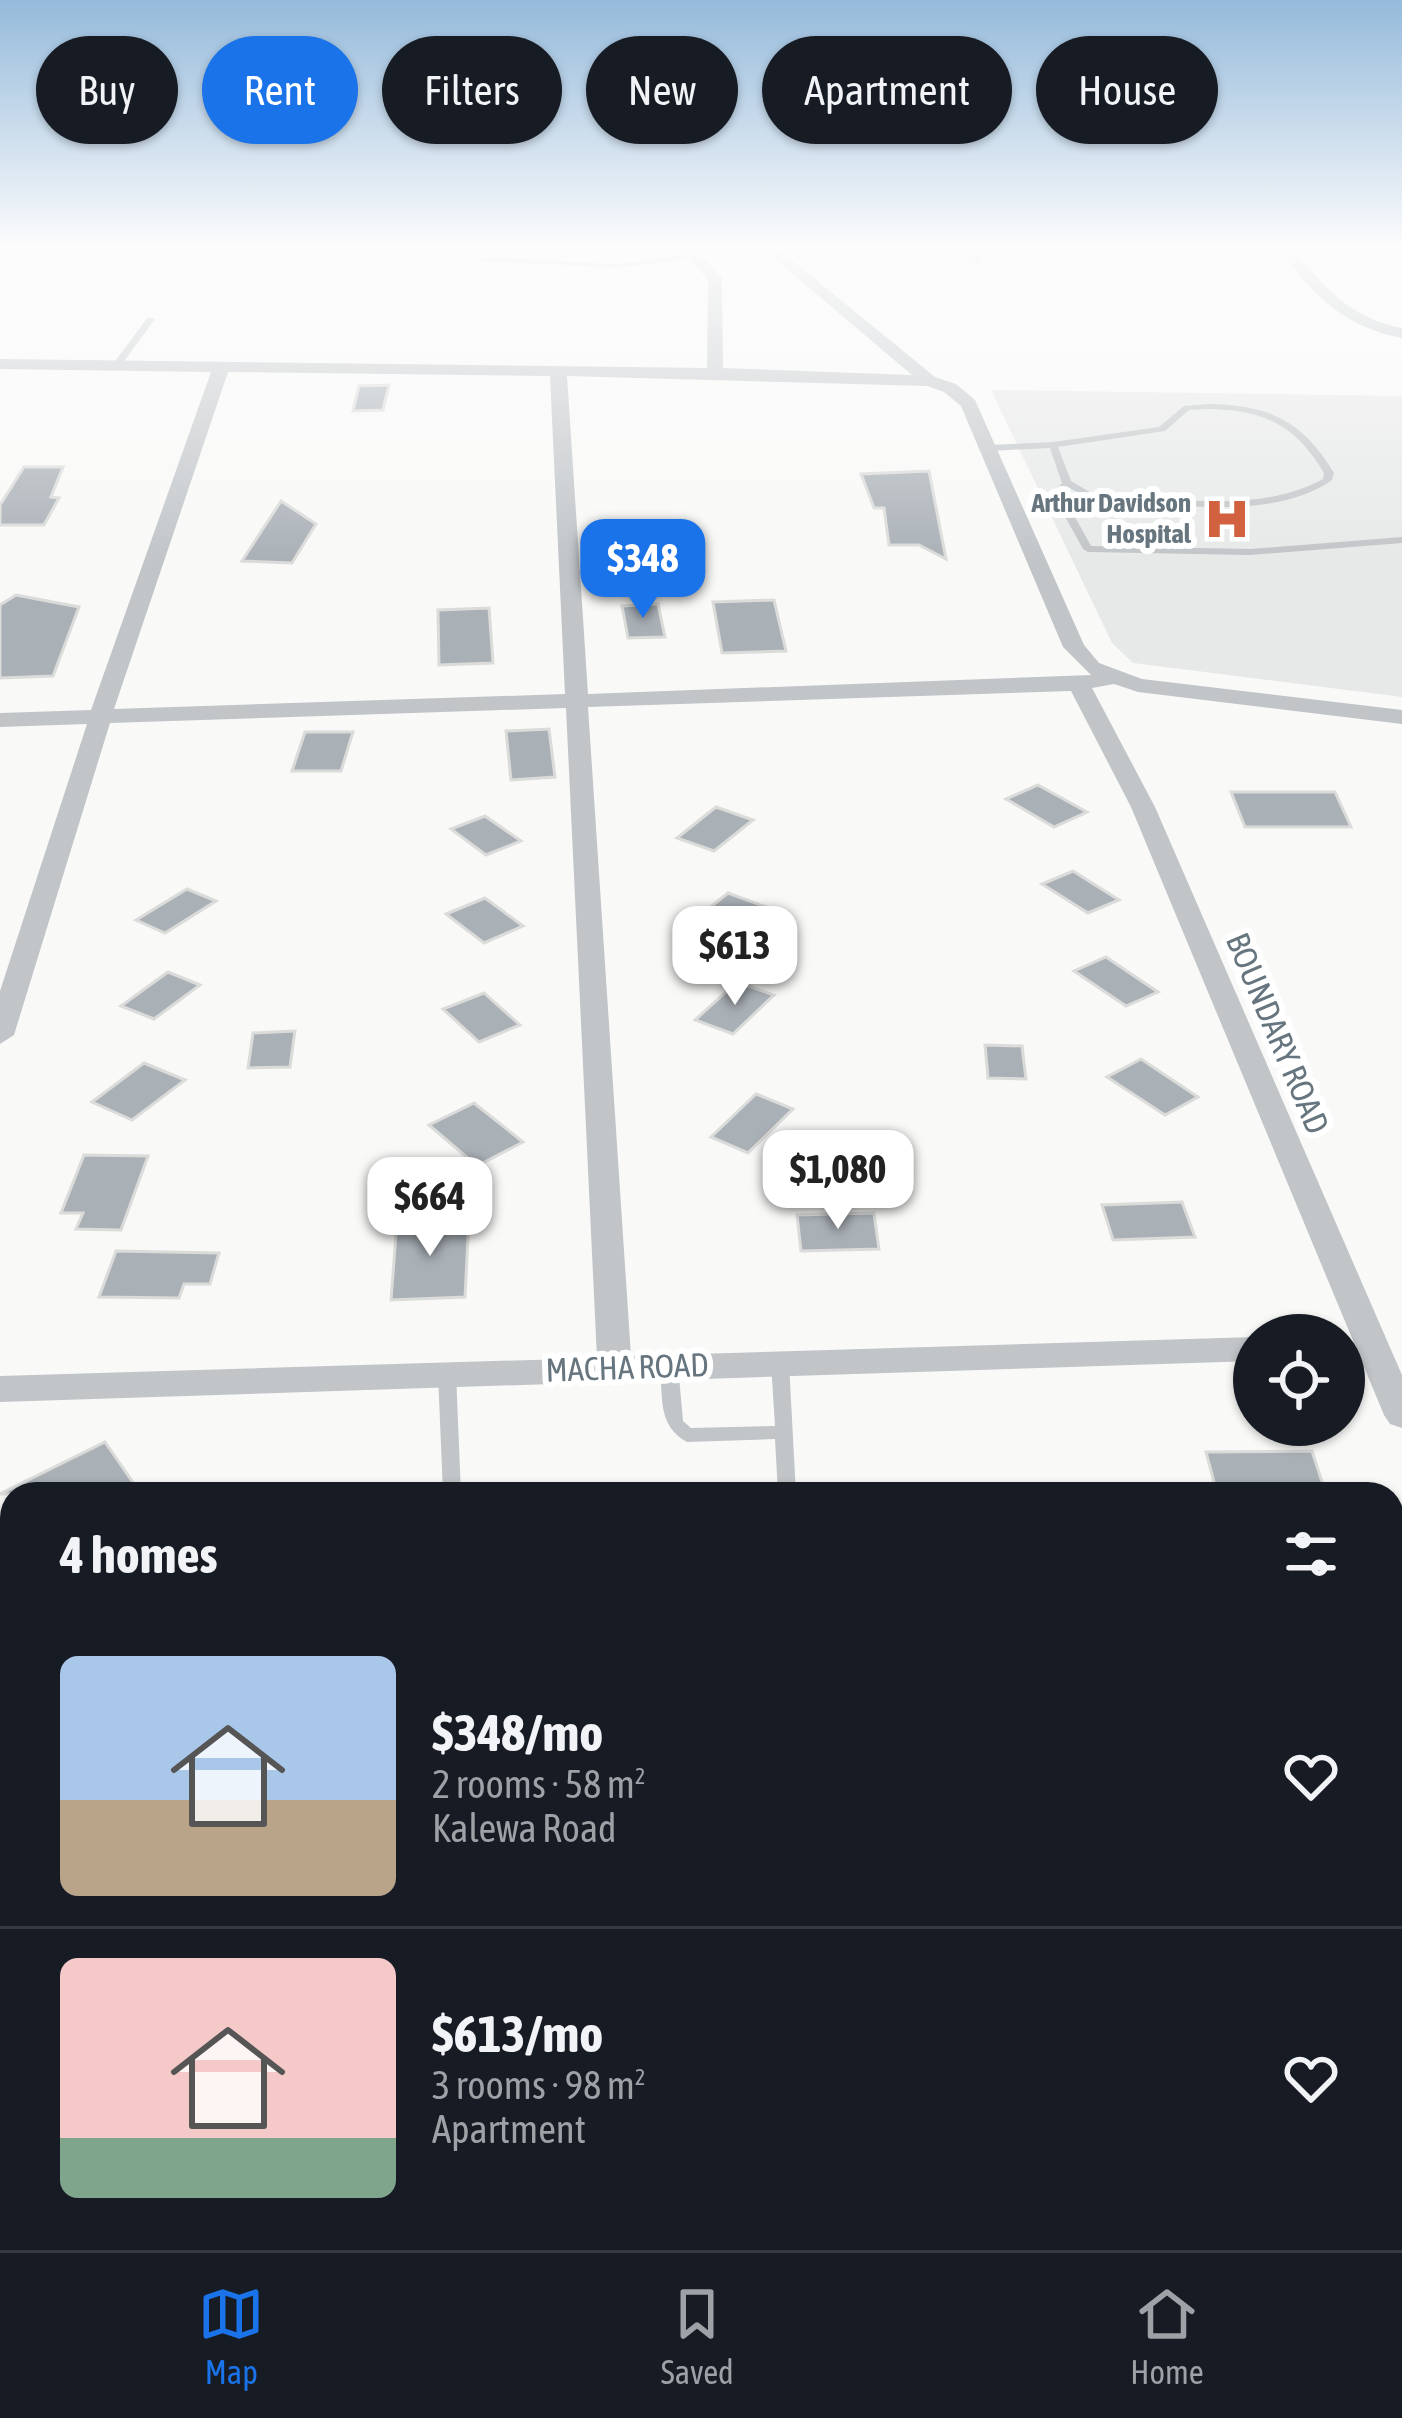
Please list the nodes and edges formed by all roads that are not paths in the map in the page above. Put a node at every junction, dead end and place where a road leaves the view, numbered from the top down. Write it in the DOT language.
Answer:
graph roads {
  1 [pos="126,353"];
  2 [pos="715,353"];
  3 [pos="900,353"];
  4 [pos="0,364"];
  5 [pos="116,366"];
  6 [pos="220,367"];
  7 [pos="557,372"];
  8 [pos="715,373"];
  9 [pos="939,385"];
  10 [pos="1053,445"];
  11 [pos="989,448"];
  12 [pos="1067,483"];
  13 [pos="1402,540"];
  14 [pos="1112,678"];
  15 [pos="1078,684"];
  16 [pos="578,700"];
  17 [pos="1402,716"];
  18 [pos="100,718"];
  19 [pos="0,720"];
  20 [pos="0,1035"];
  21 [pos="1345,1314"];
  22 [pos="1233,1350"];
  23 [pos="1365,1357"];
  24 [pos="780,1363"];
  25 [pos="669,1365"];
  26 [pos="615,1367"];
  27 [pos="447,1373"];
  28 [pos="0,1389"];
  29 [pos="1402,1415"];
  30 [pos="785,1432"];
  31 [pos="452,1482"];
  32 [pos="787,1482"];
  1 -- 5 [label="lane"];
  2 -- 8 [label="street"];
  3 -- 9 [label="street"];
  4 -- 5 [label="street"];
  5 -- 6 [label="street"];
  6 -- 7 [label="street"];
  6 -- 18 [label="street"];
  7 -- 8 [label="street"];
  7 -- 16 [label="street"];
  8 -- 9 [label="street"];
  9 -- 11 [label="street"];
  10 -- 11 [label="lane"];
  10 -- 12 [label="lane"];
  10 -- 12 [label="lane"];
  11 -- 14 [label="street"];
  12 -- 13 [label="lane"];
  14 -- 15 [label="street"];
  14 -- 17 [label="street"];
  15 -- 16 [label="street"];
  15 -- 21 [label="street, BOUNDARY ROAD"];
  16 -- 18 [label="street"];
  16 -- 26 [label="street"];
  18 -- 19 [label="street"];
  18 -- 20 [label="street"];
  22 -- 24 [label="street, MACHA ROAD"];
  23 -- 29 [label="street, BOUNDARY ROAD"];
  24 -- 25 [label="street, MACHA ROAD"];
  24 -- 30 [label="lane"];
  25 -- 26 [label="street, MACHA ROAD"];
  25 -- 30 [label="lane"];
  26 -- 27 [label="street, MACHA ROAD"];
  27 -- 28 [label="street, MACHA ROAD"];
  27 -- 31 [label="lane"];
  30 -- 32 [label="lane"];
}
